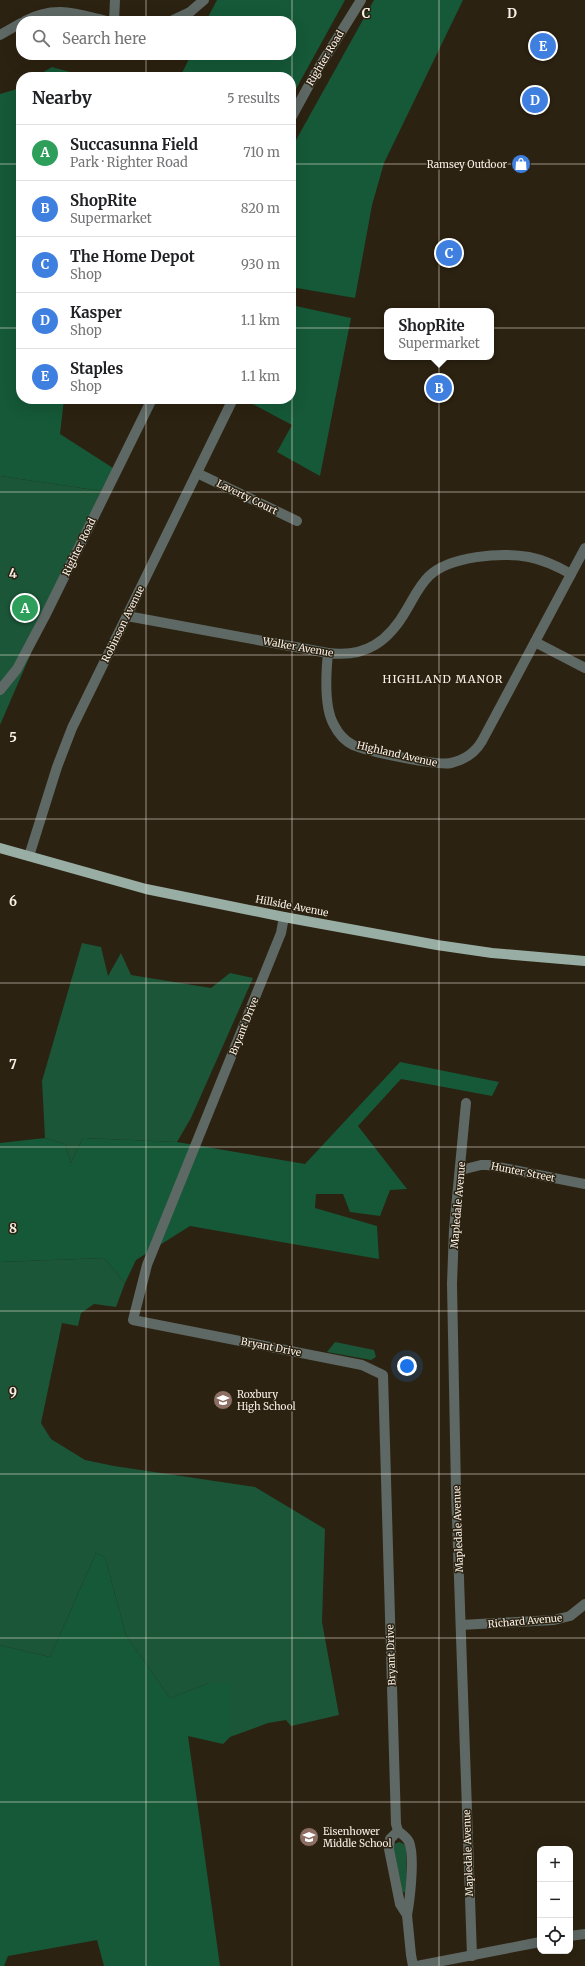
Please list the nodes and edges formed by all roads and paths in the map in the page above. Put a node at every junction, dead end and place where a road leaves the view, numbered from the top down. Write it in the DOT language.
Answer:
graph roads {
  1 [pos="115,0"];
  2 [pos="204,0"];
  3 [pos="361,0"];
  4 [pos="34,16"];
  5 [pos="86,16"];
  6 [pos="114,16"];
  7 [pos="182,16"];
  8 [pos="16,26"];
  9 [pos="0,35"];
  10 [pos="296,109"];
  11 [pos="150,404"];
  12 [pos="231,404"];
  13 [pos="197,472"];
  14 [pos="297,521"];
  15 [pos="585,548"];
  16 [pos="571,574"];
  17 [pos="127,616"];
  18 [pos="535,642"];
  19 [pos="328,653"];
  20 [pos="585,668"];
  21 [pos="0,690"];
  22 [pos="0,848"];
  23 [pos="29,856"];
  24 [pos="284,917"];
  25 [pos="585,961"];
  26 [pos="466,1103"];
  27 [pos="461,1170"];
  28 [pos="585,1184"];
  29 [pos="585,1604"];
  30 [pos="462,1625"];
  31 [pos="398,1831"];
  32 [pos="407,1915"];
  33 [pos="585,1934"];
  34 [pos="573,1936"];
  35 [pos="537,1943"];
  36 [pos="472,1956"];
  37 [pos="452,1963"];
  38 [pos="414,1966"];
  39 [pos="417,1966"];
  1 -- 6 [label="street"];
  2 -- 7 [label="street"];
  3 -- 10 [label="street, Righter Road"];
  4 -- 5 [label="street"];
  8 -- 9 [label="street"];
  11 -- 21 [label="street, Righter Road"];
  12 -- 13 [label="street, Robinson Avenue"];
  13 -- 14 [label="street, Laverty Court"];
  13 -- 17 [label="street, Robinson Avenue"];
  15 -- 16 [label="street, Highland Avenue"];
  16 -- 18 [label="street, Highland Avenue"];
  16 -- 19 [label="street, Walker Avenue"];
  17 -- 19 [label="street, Walker Avenue"];
  17 -- 23 [label="street, Robinson Avenue"];
  18 -- 19 [label="street, Highland Avenue"];
  18 -- 20 [label="street"];
  22 -- 23 [label="main road, Hillside Avenue"];
  23 -- 24 [label="main road, Hillside Avenue"];
  24 -- 25 [label="main road, Hillside Avenue"];
  24 -- 31 [label="street, Bryant Drive"];
  26 -- 27 [label="street, Mapledale Avenue"];
  27 -- 28 [label="street, Hunter Street"];
  27 -- 30 [label="street, Mapledale Avenue"];
  29 -- 30 [label="street, Richard Avenue"];
  30 -- 36 [label="street, Mapledale Avenue"];
  31 -- 32 [label="street"];
  31 -- 32 [label="street"];
  32 -- 38 [label="street"];
  33 -- 34 [label="street"];
  35 -- 36 [label="street"];
  36 -- 37 [label="street"];
  37 -- 39 [label="street"];
}
